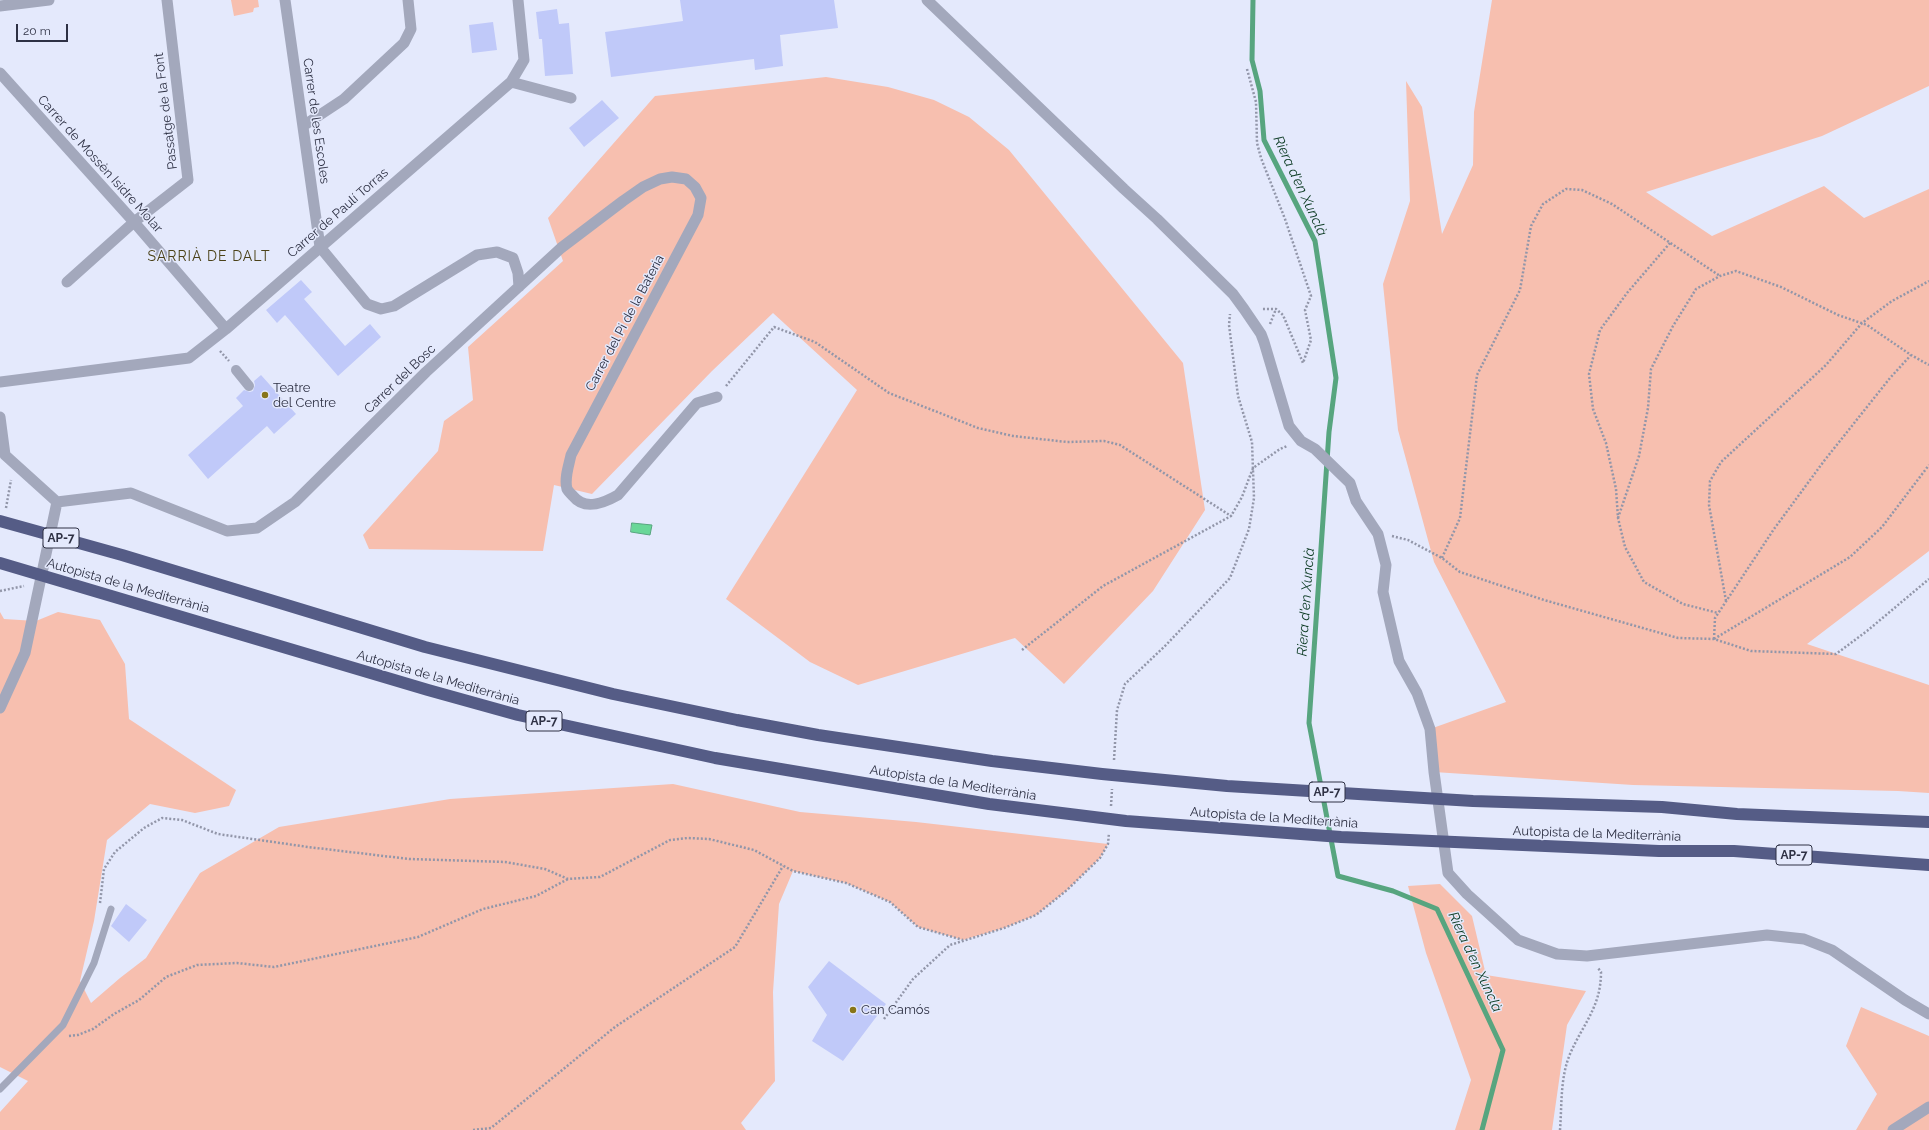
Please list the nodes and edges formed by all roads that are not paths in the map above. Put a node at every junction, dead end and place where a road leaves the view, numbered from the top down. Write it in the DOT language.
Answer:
graph roads {
  1 [pos="50,0"];
  2 [pos="167,0"];
  3 [pos="284,0"];
  4 [pos="408,0"];
  5 [pos="518,0"];
  6 [pos="927,0"];
  7 [pos="0,6"];
  8 [pos="0,73"];
  9 [pos="511,82"];
  10 [pos="571,98"];
  11 [pos="302,126"];
  12 [pos="134,222"];
  13 [pos="320,247"];
  14 [pos="67,282"];
  15 [pos="519,287"];
  16 [pos="226,329"];
  17 [pos="236,370"];
  18 [pos="0,382"];
  19 [pos="249,386"];
  20 [pos="717,397"];
  21 [pos="0,417"];
  22 [pos="56,502"];
  23 [pos="2,518"];
  24 [pos="0,564"];
  25 [pos="0,708"];
  26 [pos="1929,822"];
  27 [pos="1929,865"];
  28 [pos="110,909"];
  29 [pos="1929,1014"];
  30 [pos="0,1089"];
  31 [pos="1929,1107"];
  32 [pos="1893,1130"];
  1 -- 7 [label="street"];
  2 -- 12 [label="street, Passatge de la Font"];
  3 -- 11 [label="street, Carrer de les Escoles"];
  4 -- 11 [label="street"];
  5 -- 9 [label="street, Carrer de Paulí Torras"];
  6 -- 29 [label="street"];
  8 -- 12 [label="street, Carrer de Mossèn Isidre Molar"];
  9 -- 10 [label="street"];
  9 -- 13 [label="street, Carrer de Paulí Torras"];
  11 -- 13 [label="street, Carrer de les Escoles"];
  12 -- 14 [label="street, Passatge de la Font"];
  12 -- 16 [label="street, Carrer de Mossèn Isidre Molar"];
  13 -- 15 [label="street"];
  13 -- 16 [label="street, Carrer de Paulí Torras"];
  15 -- 20 [label="street, Carrer del Pi de la Bateria"];
  15 -- 22 [label="street, Carrer del Bosc"];
  16 -- 18 [label="street, Carrer de Paulí Torras"];
  17 -- 19 [label="street"];
  21 -- 22 [label="street"];
  22 -- 25 [label="street"];
  23 -- 26 [label="highway, Autopista de la Mediterrània / AP-7"];
  24 -- 27 [label="highway, Autopista de la Mediterrània / AP-7"];
  28 -- 30 [label="lane"];
  31 -- 32 [label="street"];
}
